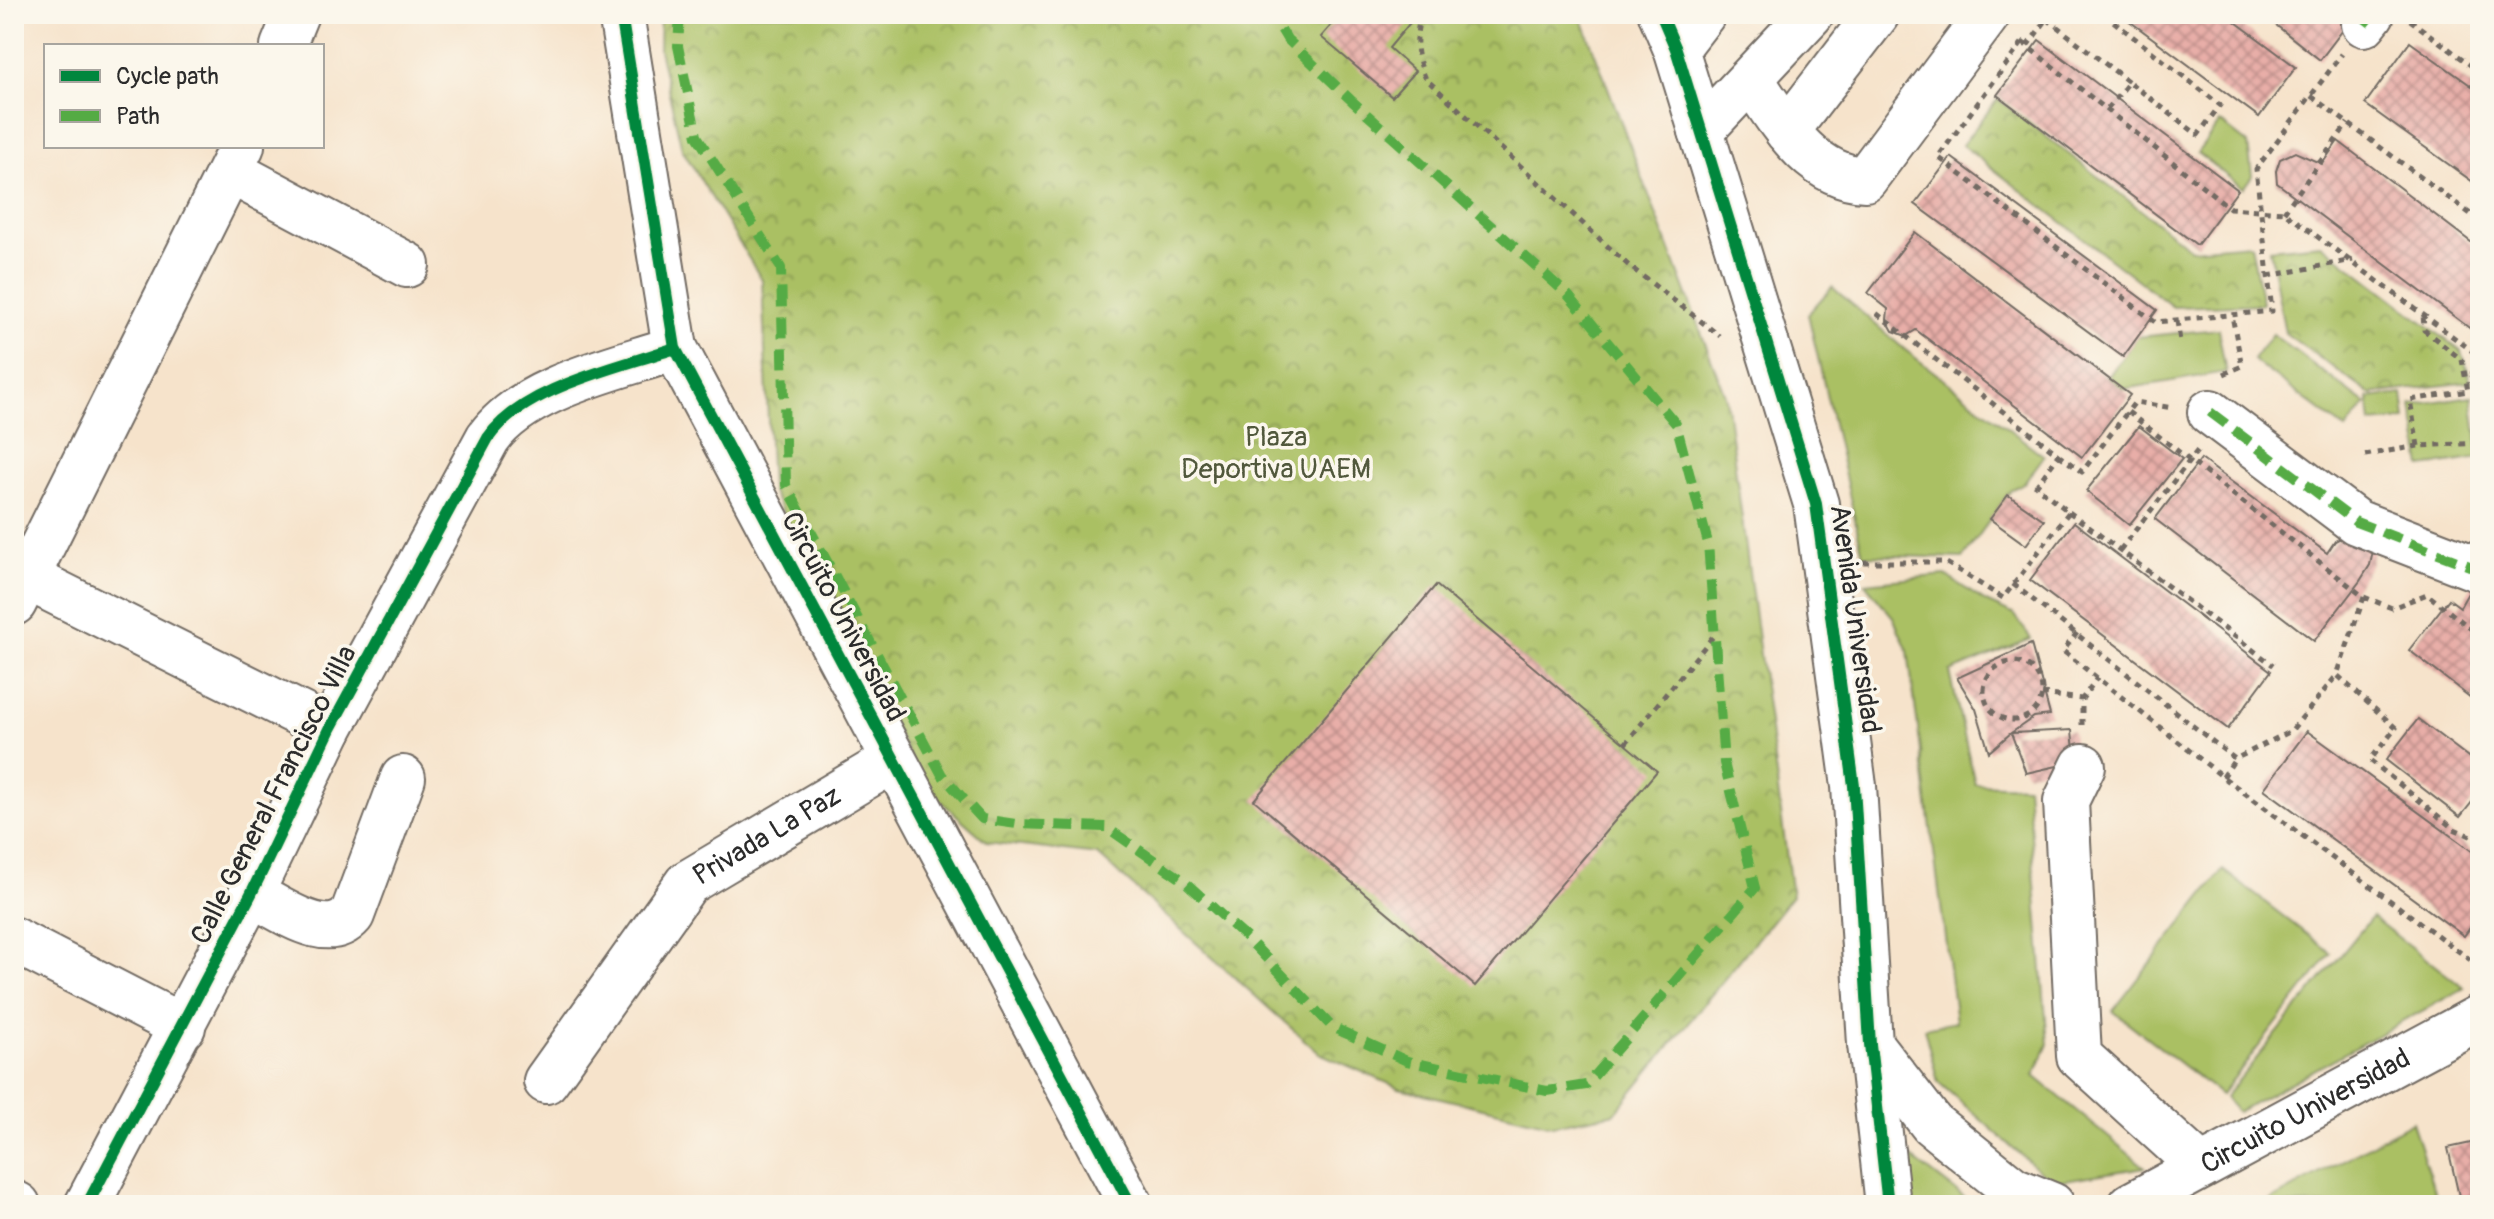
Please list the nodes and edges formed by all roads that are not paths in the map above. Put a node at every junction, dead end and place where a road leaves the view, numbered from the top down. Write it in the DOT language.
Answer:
graph roads {
  1 [pos="296,14"];
  2 [pos="621,14"];
  3 [pos="1703,14"];
  4 [pos="1811,14"];
  5 [pos="1877,14"];
  6 [pos="1981,16"];
  7 [pos="1669,32"];
  8 [pos="284,44"];
  9 [pos="1751,79"];
  10 [pos="1701,131"];
  11 [pos="1787,131"];
  12 [pos="237,159"];
  13 [pos="407,265"];
  14 [pos="675,348"];
  15 [pos="2215,417"];
  16 [pos="2480,570"];
  17 [pos="18,584"];
  18 [pos="330,729"];
  19 [pos="892,761"];
  20 [pos="2083,766"];
  21 [pos="403,778"];
  22 [pos="251,894"];
  23 [pos="14,940"];
  24 [pos="2480,1017"];
  25 [pos="183,1027"];
  26 [pos="1870,1044"];
  27 [pos="546,1081"];
  28 [pos="2201,1167"];
  29 [pos="87,1205"];
  30 [pos="1131,1205"];
  31 [pos="1888,1205"];
  32 [pos="2052,1205"];
  33 [pos="2131,1205"];
  1 -- 8 [label="street"];
  2 -- 14 [label="street, Circuito Universidad"];
  3 -- 7 [label="street"];
  4 -- 9 [label="street"];
  5 -- 11 [label="street"];
  6 -- 11 [label="street"];
  7 -- 10 [label="street, Avenida Universidad"];
  9 -- 10 [label="street"];
  9 -- 11 [label="street"];
  10 -- 26 [label="street, Avenida Universidad"];
  12 -- 13 [label="street"];
  12 -- 17 [label="street"];
  14 -- 18 [label="street, Calle General Francisco Villa"];
  14 -- 19 [label="street, Circuito Universidad"];
  15 -- 16 [label="street"];
  17 -- 18 [label="street"];
  18 -- 22 [label="street, Calle General Francisco Villa"];
  19 -- 27 [label="street, Privada La Paz"];
  19 -- 30 [label="street, Circuito Universidad"];
  20 -- 28 [label="street"];
  21 -- 22 [label="street"];
  22 -- 25 [label="street, Calle General Francisco Villa"];
  23 -- 25 [label="street"];
  24 -- 28 [label="street, Circuito Universidad"];
  25 -- 29 [label="street, Calle General Francisco Villa"];
  26 -- 31 [label="street, Avenida Universidad"];
  26 -- 32 [label="street"];
  28 -- 33 [label="street, Circuito Universidad"];
}
